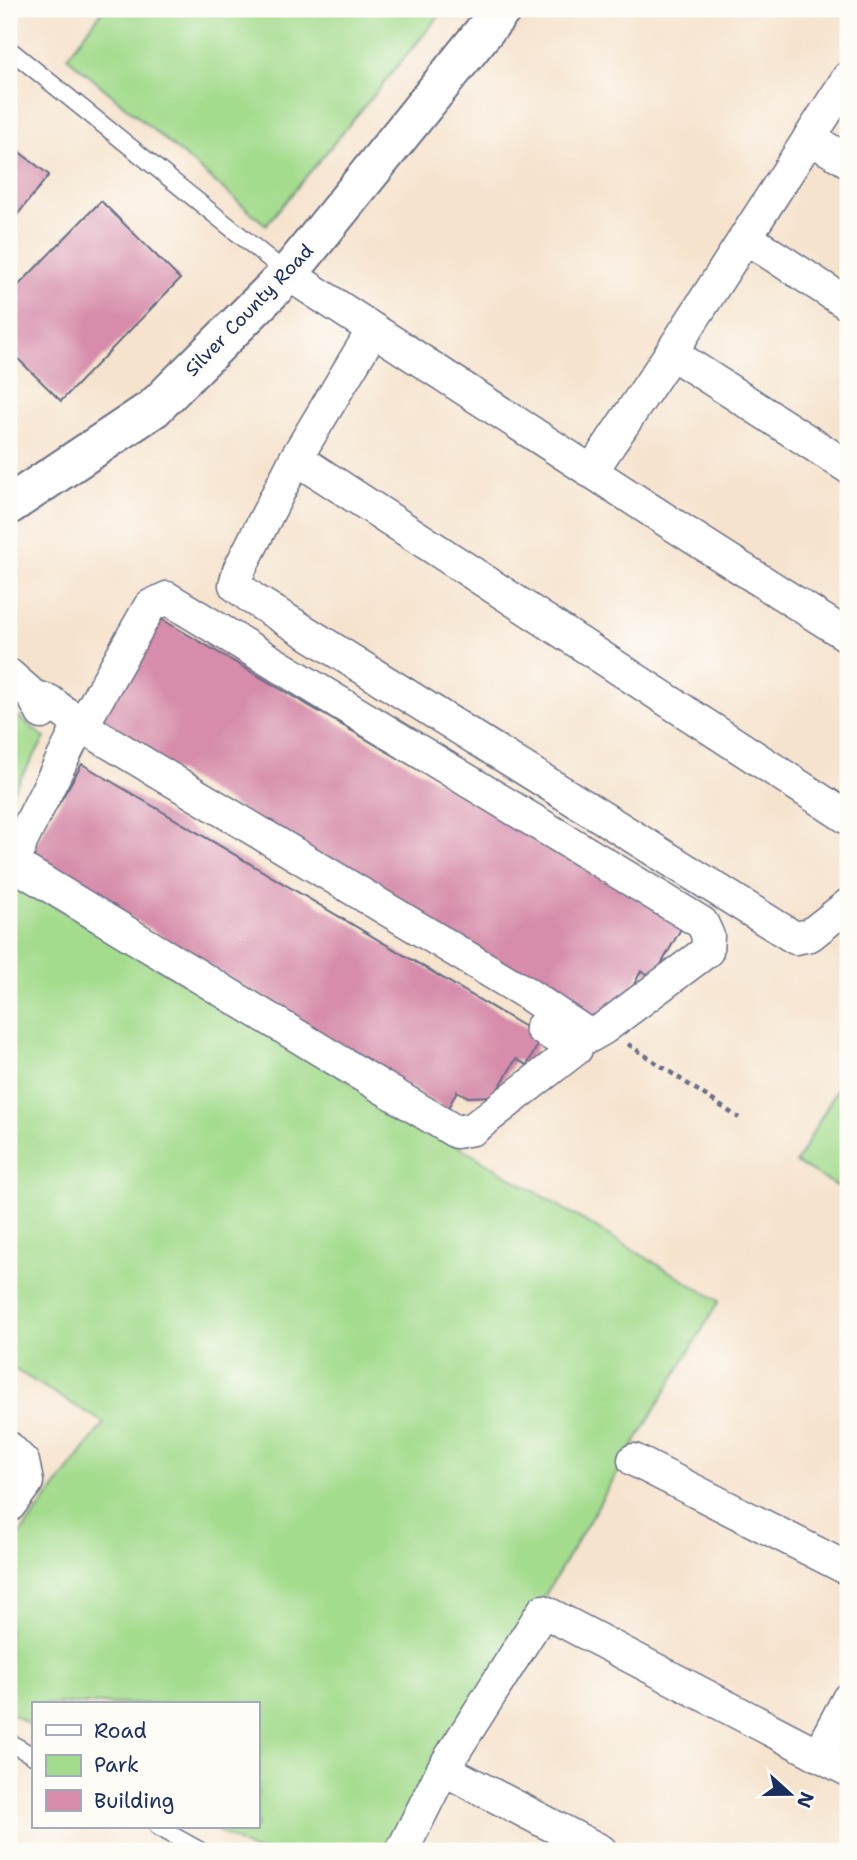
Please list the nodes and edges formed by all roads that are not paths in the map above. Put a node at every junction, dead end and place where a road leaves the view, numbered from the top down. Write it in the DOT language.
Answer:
graph roads {
  1 [pos="502,9"];
  2 [pos="9,49"];
  3 [pos="848,78"];
  4 [pos="809,138"];
  5 [pos="848,161"];
  6 [pos="745,237"];
  7 [pos="288,274"];
  8 [pos="848,304"];
  9 [pos="373,330"];
  10 [pos="671,353"];
  11 [pos="296,458"];
  12 [pos="848,467"];
  13 [pos="591,472"];
  14 [pos="12,497"];
  15 [pos="848,636"];
  16 [pos="9,675"];
  17 [pos="78,732"];
  18 [pos="848,818"];
  19 [pos="848,905"];
  20 [pos="9,1448"];
  21 [pos="634,1460"];
  22 [pos="9,1506"];
  23 [pos="848,1569"];
  24 [pos="848,1699"];
  25 [pos="9,1742"];
  26 [pos="32,1755"];
  27 [pos="818,1755"];
  28 [pos="443,1769"];
  29 [pos="848,1770"];
  30 [pos="160,1828"];
  31 [pos="201,1851"];
  32 [pos="402,1851"];
  33 [pos="601,1851"];
  1 -- 7 [label="street, Silver County Road"];
  2 -- 7 [label="lane"];
  3 -- 4 [label="street"];
  4 -- 5 [label="street"];
  4 -- 6 [label="street"];
  6 -- 8 [label="street"];
  6 -- 10 [label="street"];
  7 -- 9 [label="street"];
  7 -- 14 [label="street, Silver County Road"];
  9 -- 11 [label="street"];
  9 -- 13 [label="street"];
  10 -- 12 [label="street"];
  10 -- 13 [label="street"];
  11 -- 18 [label="street"];
  11 -- 19 [label="street"];
  13 -- 15 [label="street"];
  16 -- 17 [label="street"];
  17 -- 17 [label="street"];
  17 -- 17 [label="street"];
  20 -- 22 [label="street"];
  21 -- 23 [label="street"];
  24 -- 27 [label="street"];
  25 -- 26 [label="lane"];
  27 -- 28 [label="street"];
  27 -- 29 [label="street"];
  28 -- 32 [label="street"];
  28 -- 33 [label="street"];
  30 -- 31 [label="lane"];
}
